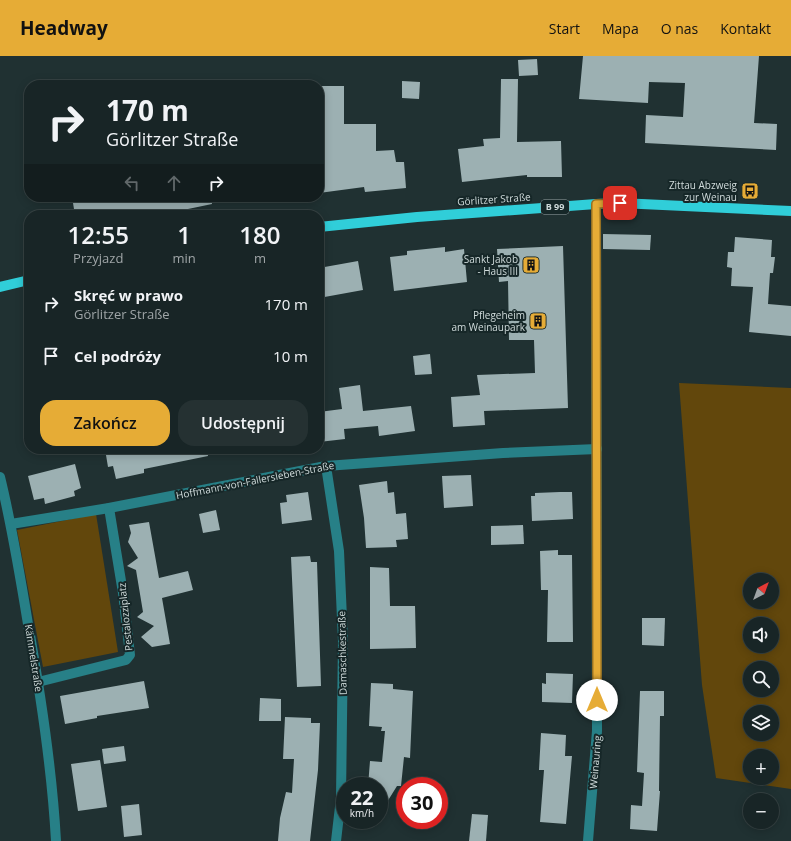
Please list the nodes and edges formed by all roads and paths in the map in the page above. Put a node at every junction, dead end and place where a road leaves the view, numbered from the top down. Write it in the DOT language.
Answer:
graph roads {
  1 [pos="596,204"];
  2 [pos="791,211"];
  3 [pos="324,226"];
  4 [pos="24,281"];
  5 [pos="0,287"];
  6 [pos="597,449"];
  7 [pos="326,466"];
  8 [pos="0,477"];
  9 [pos="109,508"];
  10 [pos="11,524"];
  11 [pos="38,682"];
  12 [pos="56,841"];
  13 [pos="336,841"];
  14 [pos="588,841"];
  1 -- 2 [label="main road, Görlitzer Straße / B 99"];
  1 -- 3 [label="main road, Görlitzer Straße / B 99"];
  1 -- 6 [label="street, Weinauring"];
  4 -- 5 [label="main road"];
  6 -- 7 [label="street, Hoffmann-von-Fallersleben-Straße"];
  6 -- 14 [label="street, Weinauring"];
  7 -- 9 [label="street, Hoffmann-von-Fallersleben-Straße"];
  7 -- 13 [label="street, Damaschkestraße"];
  8 -- 10 [label="street, Kämmelstraße"];
  9 -- 10 [label="street, Hoffmann-von-Fallersleben-Straße"];
  9 -- 11 [label="street, Pestalozziplatz"];
  10 -- 11 [label="street, Kämmelstraße"];
  11 -- 12 [label="street, Kämmelstraße"];
}
